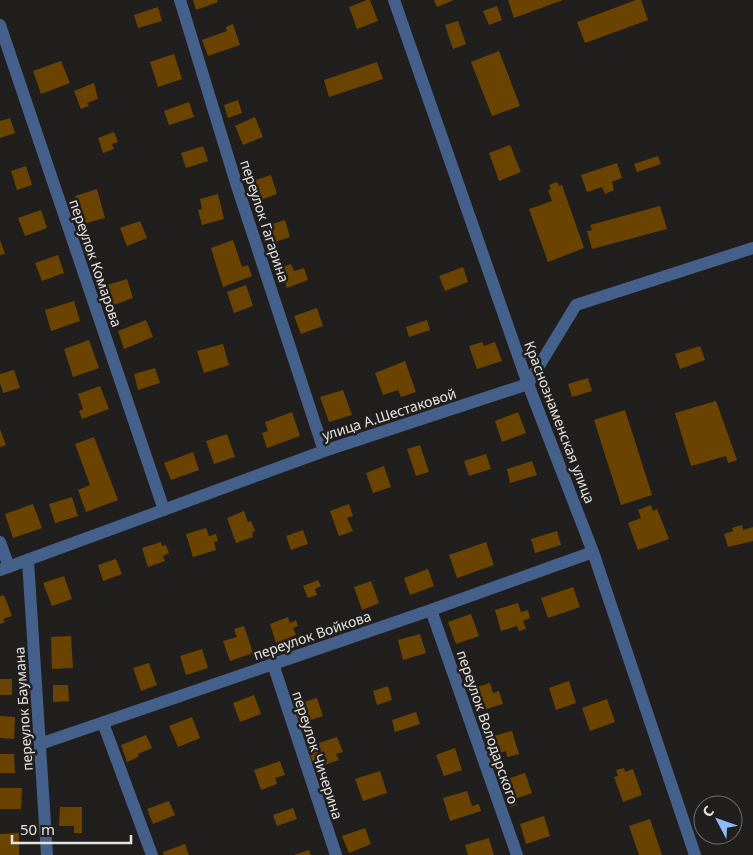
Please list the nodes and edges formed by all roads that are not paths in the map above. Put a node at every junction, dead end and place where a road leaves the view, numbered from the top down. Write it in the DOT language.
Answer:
graph roads {
  1 [pos="180,0"];
  2 [pos="394,0"];
  3 [pos="0,25"];
  4 [pos="753,248"];
  5 [pos="528,384"];
  6 [pos="324,450"];
  7 [pos="164,510"];
  8 [pos="0,542"];
  9 [pos="593,552"];
  10 [pos="28,561"];
  11 [pos="4,569"];
  12 [pos="431,610"];
  13 [pos="273,664"];
  14 [pos="103,723"];
  15 [pos="40,744"];
  16 [pos="47,855"];
  17 [pos="152,855"];
  18 [pos="336,855"];
  19 [pos="516,855"];
  20 [pos="695,855"];
  1 -- 6 [label="street, переулок Гагарина"];
  2 -- 5 [label="street, Краснознаменская улица"];
  3 -- 7 [label="street, переулок Комарова"];
  4 -- 5 [label="street"];
  5 -- 6 [label="street, улица А.Шестаковой"];
  5 -- 9 [label="street, Краснознаменская улица"];
  6 -- 7 [label="street, улица А.Шестаковой"];
  7 -- 10 [label="street, улица А.Шестаковой"];
  8 -- 11 [label="street"];
  9 -- 12 [label="street, переулок Войкова"];
  9 -- 20 [label="street, Краснознаменская улица"];
  10 -- 11 [label="street, улица А.Шестаковой"];
  10 -- 15 [label="street, переулок Баумана"];
  12 -- 13 [label="street, переулок Войкова"];
  12 -- 19 [label="street, переулок Володарского"];
  13 -- 14 [label="street, переулок Войкова"];
  13 -- 18 [label="street, переулок Чичерина"];
  14 -- 15 [label="street, переулок Войкова"];
  14 -- 17 [label="street"];
  15 -- 16 [label="street, переулок Баумана"];
}
